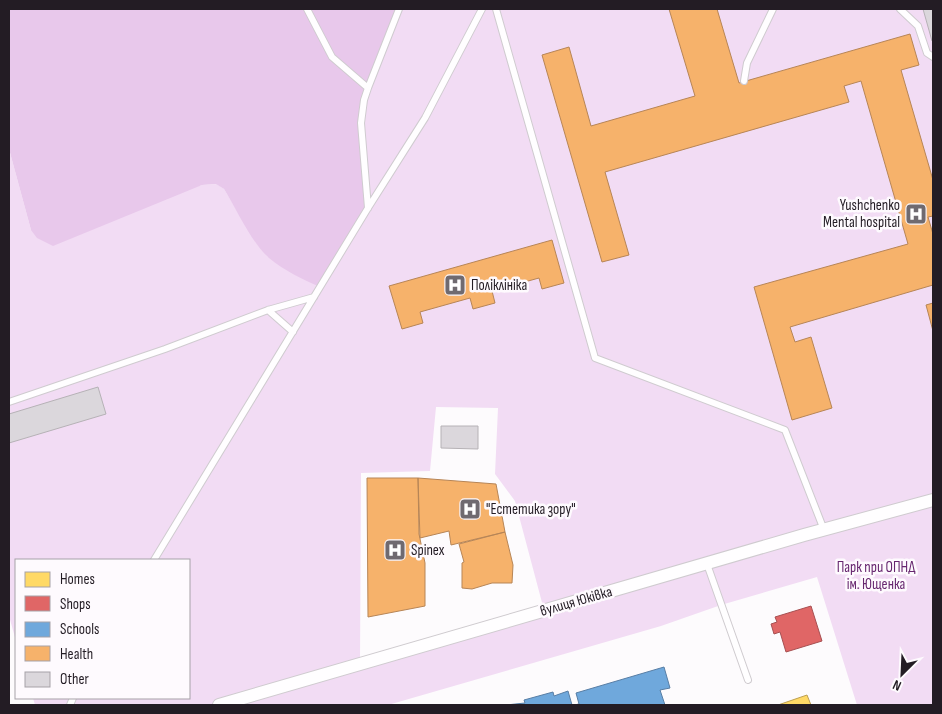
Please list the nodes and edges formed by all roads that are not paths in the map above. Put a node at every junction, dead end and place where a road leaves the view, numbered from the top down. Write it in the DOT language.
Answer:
graph roads {
  1 [pos="307,9"];
  2 [pos="400,9"];
  3 [pos="482,9"];
  4 [pos="496,9"];
  5 [pos="773,9"];
  6 [pos="900,9"];
  7 [pos="933,57"];
  8 [pos="744,81"];
  9 [pos="368,88"];
  10 [pos="368,208"];
  11 [pos="314,297"];
  12 [pos="268,310"];
  13 [pos="293,332"];
  14 [pos="9,402"];
  15 [pos="933,500"];
  16 [pos="824,530"];
  17 [pos="155,559"];
  18 [pos="707,564"];
  19 [pos="748,680"];
  20 [pos="219,705"];
  1 -- 9 [label="lane"];
  2 -- 9 [label="lane"];
  3 -- 10 [label="lane"];
  4 -- 16 [label="lane"];
  5 -- 8 [label="lane"];
  6 -- 7 [label="lane"];
  9 -- 10 [label="lane"];
  10 -- 11 [label="lane"];
  11 -- 12 [label="lane"];
  11 -- 13 [label="lane"];
  12 -- 13 [label="lane"];
  12 -- 14 [label="lane"];
  13 -- 17 [label="lane"];
  15 -- 16 [label="street, вулиця Юківка"];
  16 -- 18 [label="street, вулиця Юківка"];
  18 -- 19 [label="lane"];
  18 -- 20 [label="street, вулиця Юківка"];
}
